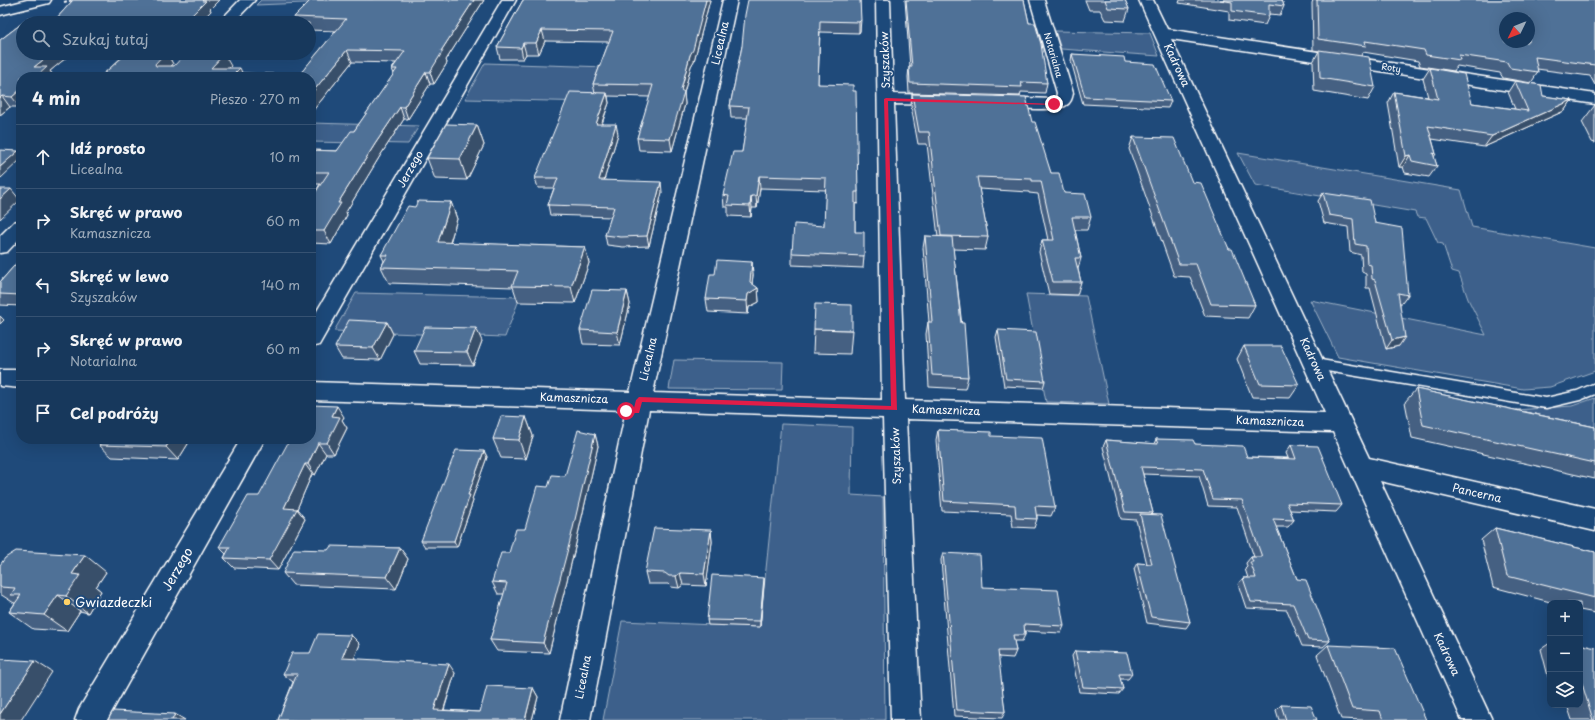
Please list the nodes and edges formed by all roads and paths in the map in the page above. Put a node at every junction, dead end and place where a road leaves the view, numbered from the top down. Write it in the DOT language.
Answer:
graph roads {
  1 [pos="44,0"];
  2 [pos="248,0"];
  3 [pos="509,0"];
  4 [pos="730,0"];
  5 [pos="883,0"];
  6 [pos="1037,0"];
  7 [pos="1146,0"];
  8 [pos="0,11"];
  9 [pos="232,16"];
  10 [pos="1163,33"];
  11 [pos="886,99"];
  12 [pos="1595,99"];
  13 [pos="959,101"];
  14 [pos="983,102"];
  15 [pos="16,231"];
  16 [pos="0,246"];
  17 [pos="316,330"];
  18 [pos="1315,364"];
  19 [pos="0,378"];
  20 [pos="16,379"];
  21 [pos="1595,388"];
  22 [pos="316,391"];
  23 [pos="639,400"];
  24 [pos="894,409"];
  25 [pos="1342,423"];
  26 [pos="250,444"];
  27 [pos="1360,466"];
  28 [pos="1595,520"];
  29 [pos="90,720"];
  30 [pos="575,720"];
  31 [pos="906,720"];
  32 [pos="1477,720"];
  1 -- 8 [label="street"];
  2 -- 9 [label="street"];
  3 -- 17 [label="street, Jerzego"];
  4 -- 23 [label="street, Licealna"];
  5 -- 11 [label="street, Szyszaków"];
  6 -- 14 [label="street, Notarialna"];
  7 -- 10 [label="street, Kadrowa"];
  10 -- 12 [label="street, Roty"];
  10 -- 18 [label="street, Kadrowa"];
  11 -- 13 [label="street"];
  11 -- 24 [label="street, Szyszaków"];
  15 -- 16 [label="street"];
  18 -- 21 [label="lane"];
  18 -- 25 [label="street, Kadrowa"];
  19 -- 20 [label="street"];
  22 -- 23 [label="street, Kamasznicza"];
  23 -- 24 [label="street, Kamasznicza"];
  23 -- 30 [label="street, Licealna"];
  24 -- 25 [label="street, Kamasznicza"];
  24 -- 31 [label="street, Szyszaków"];
  25 -- 27 [label="street, Kadrowa"];
  26 -- 29 [label="street, Jerzego"];
  27 -- 28 [label="street, Pancerna"];
  27 -- 32 [label="street, Kadrowa"];
}
